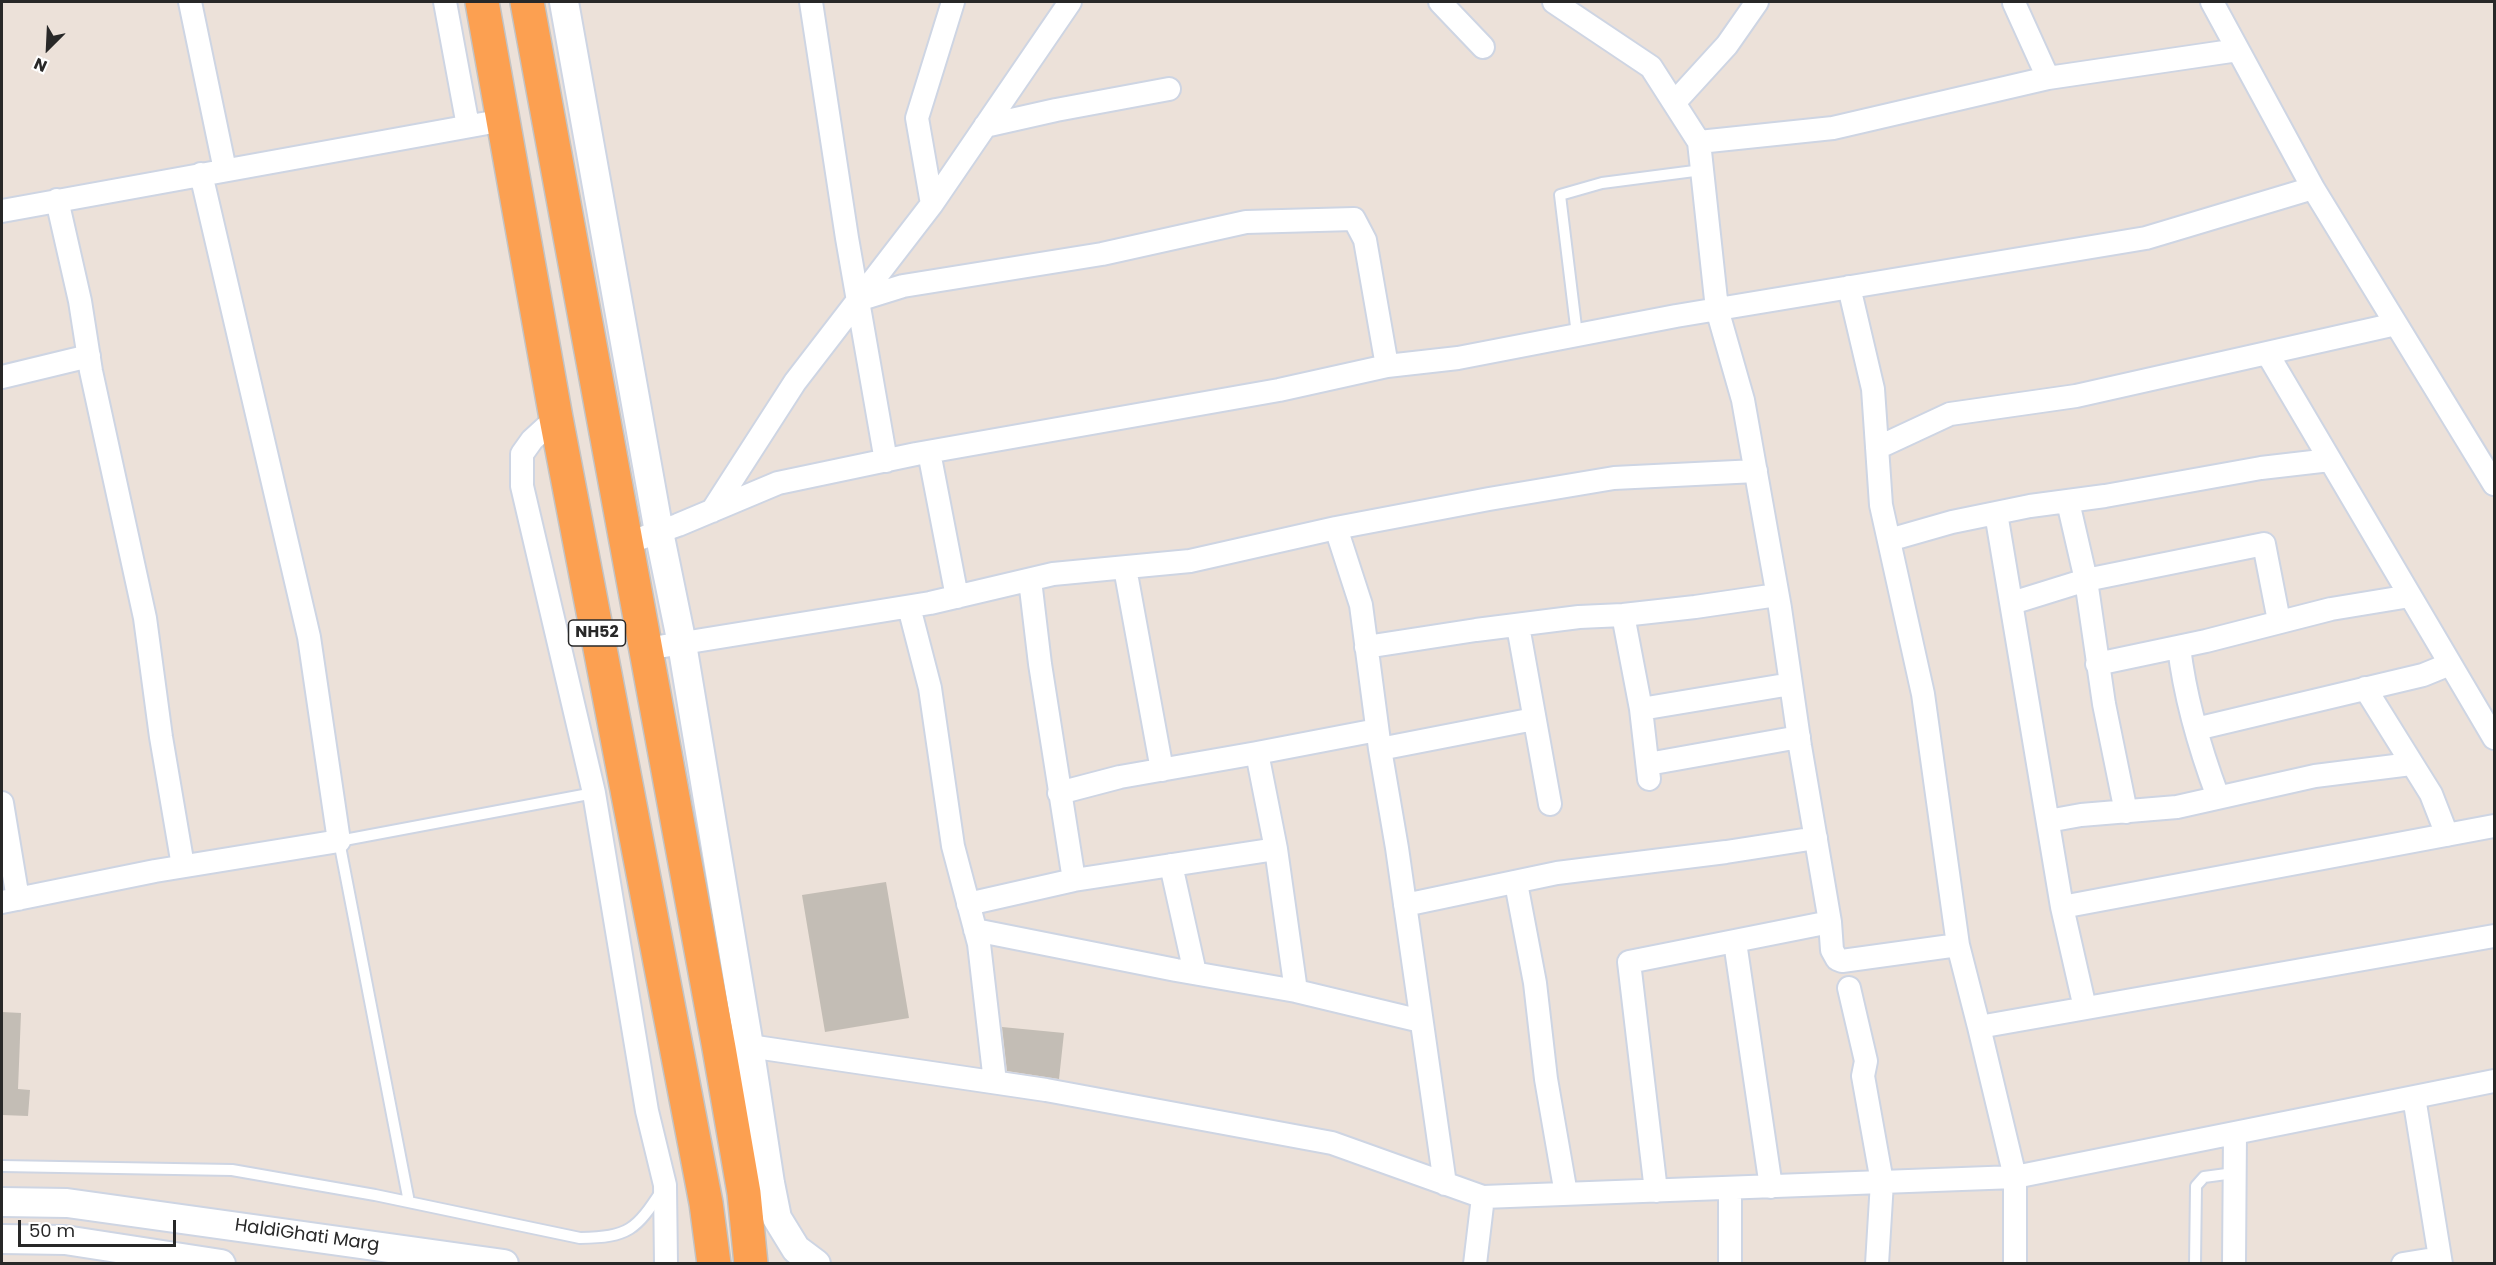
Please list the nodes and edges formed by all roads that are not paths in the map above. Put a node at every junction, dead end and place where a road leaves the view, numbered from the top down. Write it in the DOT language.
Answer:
graph roads {
  1 [pos="190,2"];
  2 [pos="445,2"];
  3 [pos="482,2"];
  4 [pos="527,2"];
  5 [pos="564,2"];
  6 [pos="811,2"];
  7 [pos="953,2"];
  8 [pos="1070,2"];
  9 [pos="1440,2"];
  10 [pos="1554,2"];
  11 [pos="2212,2"];
  12 [pos="1754,3"];
  13 [pos="2014,3"];
  14 [pos="1483,47"];
  15 [pos="2238,50"];
  16 [pos="2048,78"];
  17 [pos="1169,89"];
  18 [pos="1674,103"];
  19 [pos="504,120"];
  20 [pos="468,126"];
  21 [pos="985,126"];
  22 [pos="1699,142"];
  23 [pos="225,170"];
  24 [pos="1702,170"];
  25 [pos="201,174"];
  26 [pos="2313,188"];
  27 [pos="57,200"];
  28 [pos="932,204"];
  29 [pos="2,211"];
  30 [pos="1849,287"];
  31 [pos="858,300"];
  32 [pos="1718,309"];
  33 [pos="2397,324"];
  34 [pos="1576,335"];
  35 [pos="2267,353"];
  36 [pos="89,356"];
  37 [pos="1387,366"];
  38 [pos="2,377"];
  39 [pos="556,418"];
  40 [pos="1877,448"];
  41 [pos="929,452"];
  42 [pos="2330,460"];
  43 [pos="886,461"];
  44 [pos="1756,471"];
  45 [pos="2494,484"];
  46 [pos="2067,502"];
  47 [pos="712,511"];
  48 [pos="1996,513"];
  49 [pos="1336,528"];
  50 [pos="658,532"];
  51 [pos="1889,540"];
  52 [pos="625,544"];
  53 [pos="1125,568"];
  54 [pos="1030,580"];
  55 [pos="2086,580"];
  56 [pos="1778,595"];
  57 [pos="2410,596"];
  58 [pos="957,597"];
  59 [pos="2012,603"];
  60 [pos="909,607"];
  61 [pos="1623,615"];
  62 [pos="2279,621"];
  63 [pos="1518,626"];
  64 [pos="682,644"];
  65 [pos="1366,647"];
  66 [pos="2179,647"];
  67 [pos="646,649"];
  68 [pos="2097,664"];
  69 [pos="2450,664"];
  70 [pos="1791,684"];
  71 [pos="2365,688"];
  72 [pos="1641,709"];
  73 [pos="1534,719"];
  74 [pos="2196,729"];
  75 [pos="1799,737"];
  76 [pos="2494,738"];
  77 [pos="1379,739"];
  78 [pos="1257,753"];
  79 [pos="2411,764"];
  80 [pos="1162,770"];
  81 [pos="594,793"];
  82 [pos="1059,793"];
  83 [pos="2218,797"];
  84 [pos="2,803"];
  85 [pos="1550,804"];
  86 [pos="2126,812"];
  87 [pos="2048,821"];
  88 [pos="2494,826"];
  89 [pos="2447,835"];
  90 [pos="1816,838"];
  91 [pos="339,841"];
  92 [pos="1276,849"];
  93 [pos="1171,865"];
  94 [pos="183,866"];
  95 [pos="1074,880"];
  96 [pos="1516,883"];
  97 [pos="10,901"];
  98 [pos="968,904"];
  99 [pos="1405,905"];
  100 [pos="2062,907"];
  101 [pos="1830,922"];
  102 [pos="975,930"];
  103 [pos="2494,936"];
  104 [pos="1736,942"];
  105 [pos="1958,945"];
  106 [pos="1195,973"];
  107 [pos="1849,988"];
  108 [pos="1296,991"];
  109 [pos="2085,1008"];
  110 [pos="1421,1021"];
  111 [pos="1979,1027"];
  112 [pos="734,1047"];
  113 [pos="2494,1081"];
  114 [pos="995,1082"];
  115 [pos="2414,1097"];
  116 [pos="2235,1133"];
  117 [pos="2,1166"];
  118 [pos="2234,1173"];
  119 [pos="2015,1177"];
  120 [pos="1882,1182"];
  121 [pos="1445,1184"];
  122 [pos="665,1185"];
  123 [pos="1771,1187"];
  124 [pos="1730,1188"];
  125 [pos="1656,1191"];
  126 [pos="1566,1194"];
  127 [pos="1483,1197"];
  128 [pos="2,1202"];
  129 [pos="409,1202"];
  130 [pos="2,1239"];
  131 [pos="2440,1261"];
  132 [pos="220,1263"];
  133 [pos="504,1263"];
  134 [pos="666,1263"];
  135 [pos="714,1263"];
  136 [pos="751,1263"];
  137 [pos="816,1263"];
  138 [pos="1475,1263"];
  139 [pos="1730,1263"];
  140 [pos="1877,1263"];
  141 [pos="2015,1263"];
  142 [pos="2195,1263"];
  143 [pos="2234,1263"];
  144 [pos="2403,1263"];
  1 -- 23 [label="street"];
  2 -- 20 [label="street"];
  3 -- 19 [label="highway, NH52"];
  4 -- 52 [label="highway, NH52"];
  5 -- 50 [label="street"];
  6 -- 31 [label="street"];
  7 -- 28 [label="street"];
  8 -- 21 [label="street"];
  9 -- 14 [label="street"];
  10 -- 18 [label="street"];
  11 -- 15 [label="street"];
  12 -- 18 [label="street"];
  13 -- 16 [label="street"];
  15 -- 16 [label="street"];
  15 -- 26 [label="street"];
  16 -- 22 [label="street"];
  17 -- 21 [label="street"];
  18 -- 22 [label="street"];
  19 -- 20 [label="street"];
  19 -- 39 [label="highway, NH52"];
  20 -- 23 [label="street"];
  21 -- 28 [label="street"];
  22 -- 24 [label="street"];
  23 -- 25 [label="street"];
  24 -- 32 [label="street"];
  24 -- 34 [label="lane"];
  25 -- 27 [label="street"];
  25 -- 91 [label="street"];
  26 -- 30 [label="street"];
  26 -- 33 [label="street"];
  27 -- 29 [label="street"];
  27 -- 36 [label="street"];
  28 -- 31 [label="street"];
  30 -- 32 [label="street"];
  30 -- 40 [label="street"];
  31 -- 37 [label="street"];
  31 -- 43 [label="street"];
  31 -- 47 [label="street"];
  32 -- 34 [label="street"];
  32 -- 44 [label="street"];
  33 -- 35 [label="street"];
  33 -- 45 [label="street"];
  34 -- 37 [label="street"];
  35 -- 40 [label="street"];
  35 -- 42 [label="street"];
  36 -- 38 [label="street"];
  36 -- 94 [label="street"];
  37 -- 41 [label="street"];
  39 -- 81 [label="street"];
  39 -- 135 [label="highway, NH52"];
  40 -- 51 [label="street"];
  41 -- 43 [label="street"];
  41 -- 58 [label="street"];
  42 -- 46 [label="street"];
  42 -- 57 [label="street"];
  43 -- 47 [label="street"];
  44 -- 49 [label="street"];
  44 -- 56 [label="street"];
  46 -- 48 [label="street"];
  46 -- 55 [label="street"];
  47 -- 50 [label="street"];
  48 -- 51 [label="street"];
  48 -- 59 [label="street"];
  49 -- 53 [label="street"];
  49 -- 65 [label="street"];
  50 -- 52 [label="street"];
  50 -- 64 [label="street"];
  51 -- 105 [label="street"];
  52 -- 67 [label="highway, NH52"];
  53 -- 54 [label="street"];
  53 -- 80 [label="street"];
  54 -- 58 [label="street"];
  54 -- 82 [label="street"];
  55 -- 59 [label="street"];
  55 -- 62 [label="street"];
  55 -- 68 [label="street"];
  56 -- 61 [label="street"];
  56 -- 70 [label="street"];
  57 -- 62 [label="street"];
  57 -- 69 [label="street"];
  58 -- 60 [label="street"];
  59 -- 87 [label="street"];
  60 -- 64 [label="street"];
  60 -- 98 [label="street"];
  61 -- 63 [label="street"];
  61 -- 72 [label="street"];
  62 -- 66 [label="street"];
  63 -- 65 [label="street"];
  63 -- 73 [label="street"];
  64 -- 67 [label="street"];
  64 -- 112 [label="street"];
  65 -- 77 [label="street"];
  66 -- 68 [label="street"];
  66 -- 74 [label="street"];
  67 -- 112 [label="highway, NH52"];
  68 -- 86 [label="street"];
  69 -- 71 [label="street"];
  69 -- 76 [label="street"];
  70 -- 72 [label="street"];
  70 -- 75 [label="street"];
  71 -- 74 [label="street"];
  71 -- 79 [label="street"];
  72 -- 75 [label="street"];
  73 -- 77 [label="street"];
  73 -- 85 [label="street"];
  74 -- 83 [label="street"];
  75 -- 90 [label="street"];
  77 -- 78 [label="street"];
  77 -- 99 [label="street"];
  78 -- 80 [label="street"];
  78 -- 92 [label="street"];
  79 -- 83 [label="street"];
  79 -- 89 [label="street"];
  80 -- 82 [label="street"];
  81 -- 91 [label="lane"];
  81 -- 122 [label="street"];
  82 -- 95 [label="street"];
  83 -- 86 [label="street"];
  84 -- 97 [label="street"];
  86 -- 87 [label="street"];
  87 -- 100 [label="street"];
  88 -- 89 [label="street"];
  89 -- 100 [label="street"];
  90 -- 96 [label="street"];
  90 -- 101 [label="street"];
  91 -- 94 [label="street"];
  91 -- 129 [label="lane"];
  92 -- 93 [label="street"];
  92 -- 108 [label="street"];
  93 -- 95 [label="street"];
  93 -- 106 [label="street"];
  94 -- 97 [label="street"];
  95 -- 98 [label="street"];
  96 -- 99 [label="street"];
  96 -- 126 [label="street"];
  98 -- 102 [label="street"];
  99 -- 110 [label="street"];
  100 -- 109 [label="street"];
  101 -- 104 [label="street"];
  101 -- 105 [label="street"];
  102 -- 106 [label="street"];
  102 -- 114 [label="street"];
  103 -- 109 [label="street"];
  104 -- 123 [label="street"];
  104 -- 125 [label="street"];
  105 -- 111 [label="street"];
  106 -- 108 [label="street"];
  107 -- 120 [label="street"];
  108 -- 110 [label="street"];
  109 -- 111 [label="street"];
  110 -- 121 [label="street"];
  111 -- 119 [label="street"];
  112 -- 114 [label="street"];
  112 -- 136 [label="highway, NH52"];
  112 -- 137 [label="street"];
  113 -- 115 [label="street"];
  114 -- 121 [label="street"];
  115 -- 116 [label="street"];
  115 -- 131 [label="street"];
  116 -- 118 [label="street"];
  116 -- 119 [label="street"];
  117 -- 129 [label="lane"];
  118 -- 142 [label="lane"];
  118 -- 143 [label="street"];
  119 -- 120 [label="street"];
  119 -- 141 [label="street"];
  120 -- 123 [label="street"];
  120 -- 140 [label="street"];
  121 -- 127 [label="street"];
  122 -- 129 [label="lane"];
  122 -- 134 [label="street"];
  123 -- 124 [label="street"];
  124 -- 125 [label="street"];
  124 -- 139 [label="street"];
  125 -- 126 [label="street"];
  126 -- 127 [label="street"];
  127 -- 138 [label="street"];
  128 -- 133 [label="street, HaldiGhati Marg"];
  130 -- 132 [label="street"];
  131 -- 144 [label="street"];
}
